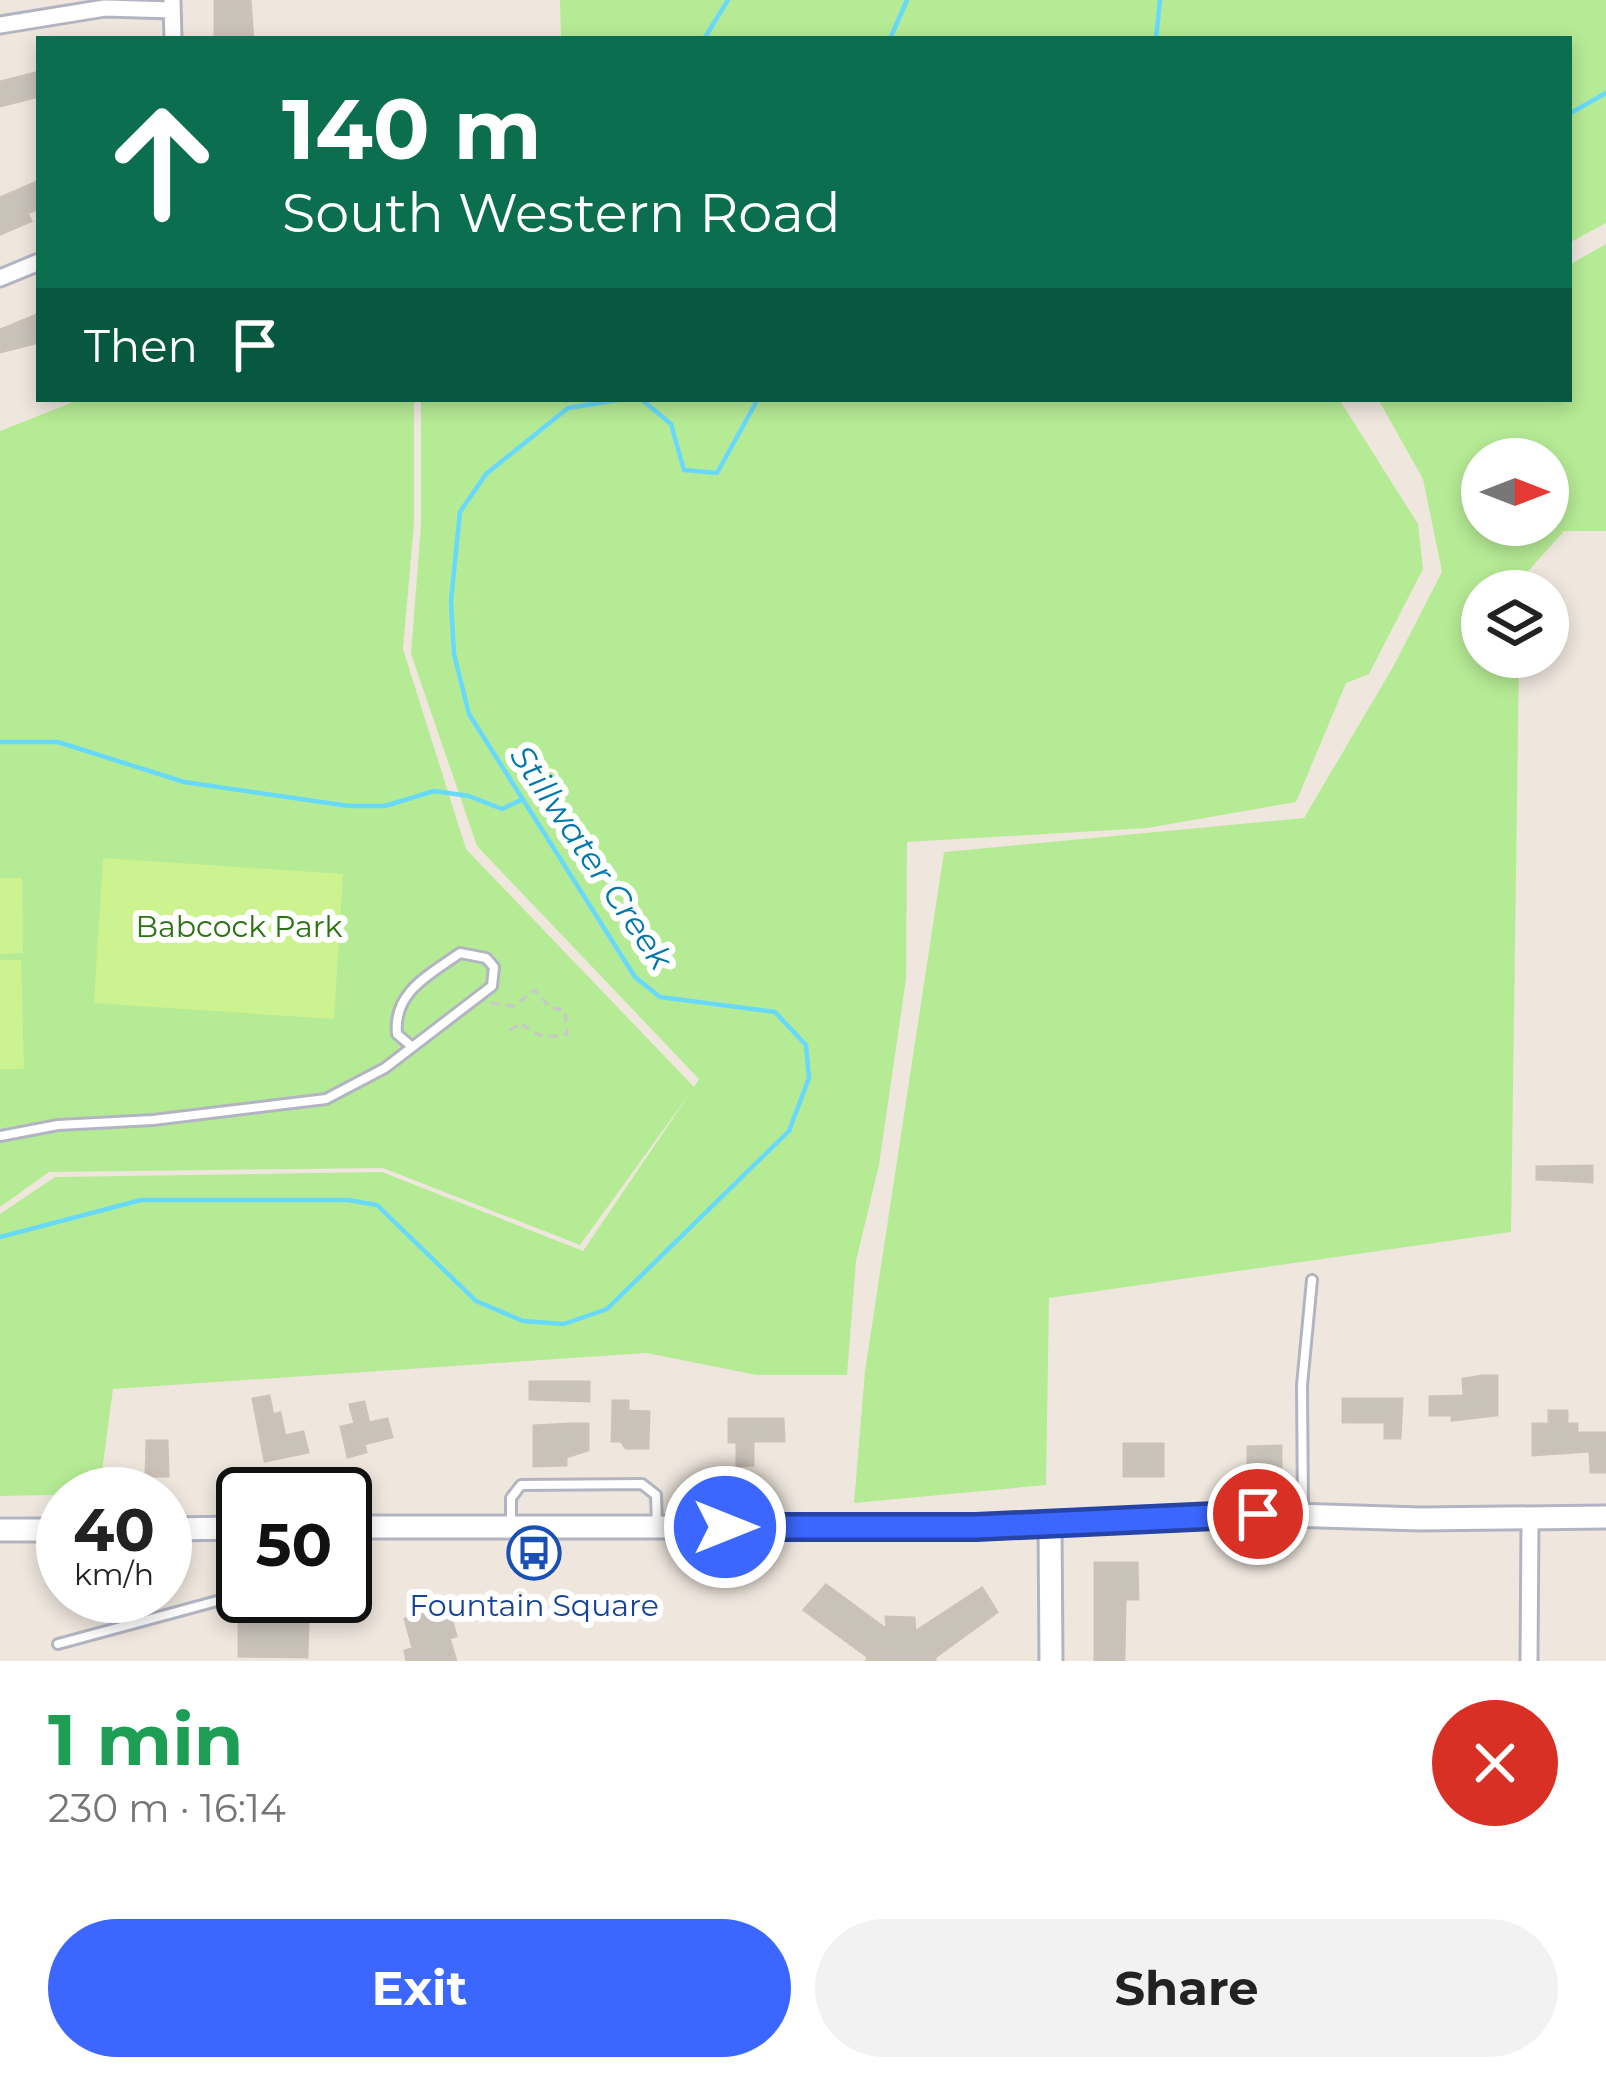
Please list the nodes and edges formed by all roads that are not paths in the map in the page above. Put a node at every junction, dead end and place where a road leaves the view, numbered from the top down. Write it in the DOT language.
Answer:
graph roads {
  1 [pos="172,5"];
  2 [pos="0,25"];
  3 [pos="173,36"];
  4 [pos="36,263"];
  5 [pos="0,278"];
  6 [pos="410,1045"];
  7 [pos="0,1136"];
  8 [pos="1312,1280"];
  9 [pos="1303,1515"];
  10 [pos="1606,1517"];
  11 [pos="1530,1520"];
  12 [pos="1049,1523"];
  13 [pos="511,1526"];
  14 [pos="657,1526"];
  15 [pos="372,1527"];
  16 [pos="1,1530"];
  17 [pos="36,1530"];
  18 [pos="216,1601"];
  19 [pos="58,1644"];
  20 [pos="1051,1661"];
  21 [pos="1529,1661"];
  1 -- 2 [label="street"];
  1 -- 3 [label="street"];
  4 -- 5 [label="street"];
  6 -- 6 [label="lane"];
  6 -- 7 [label="lane"];
  8 -- 9 [label="lane"];
  9 -- 11 [label="main road"];
  9 -- 12 [label="main road"];
  10 -- 11 [label="main road"];
  11 -- 21 [label="street"];
  12 -- 14 [label="main road"];
  12 -- 20 [label="main road"];
  13 -- 14 [label="main road"];
  13 -- 14 [label="lane"];
  13 -- 15 [label="main road"];
  16 -- 17 [label="main road"];
  18 -- 19 [label="lane"];
}
